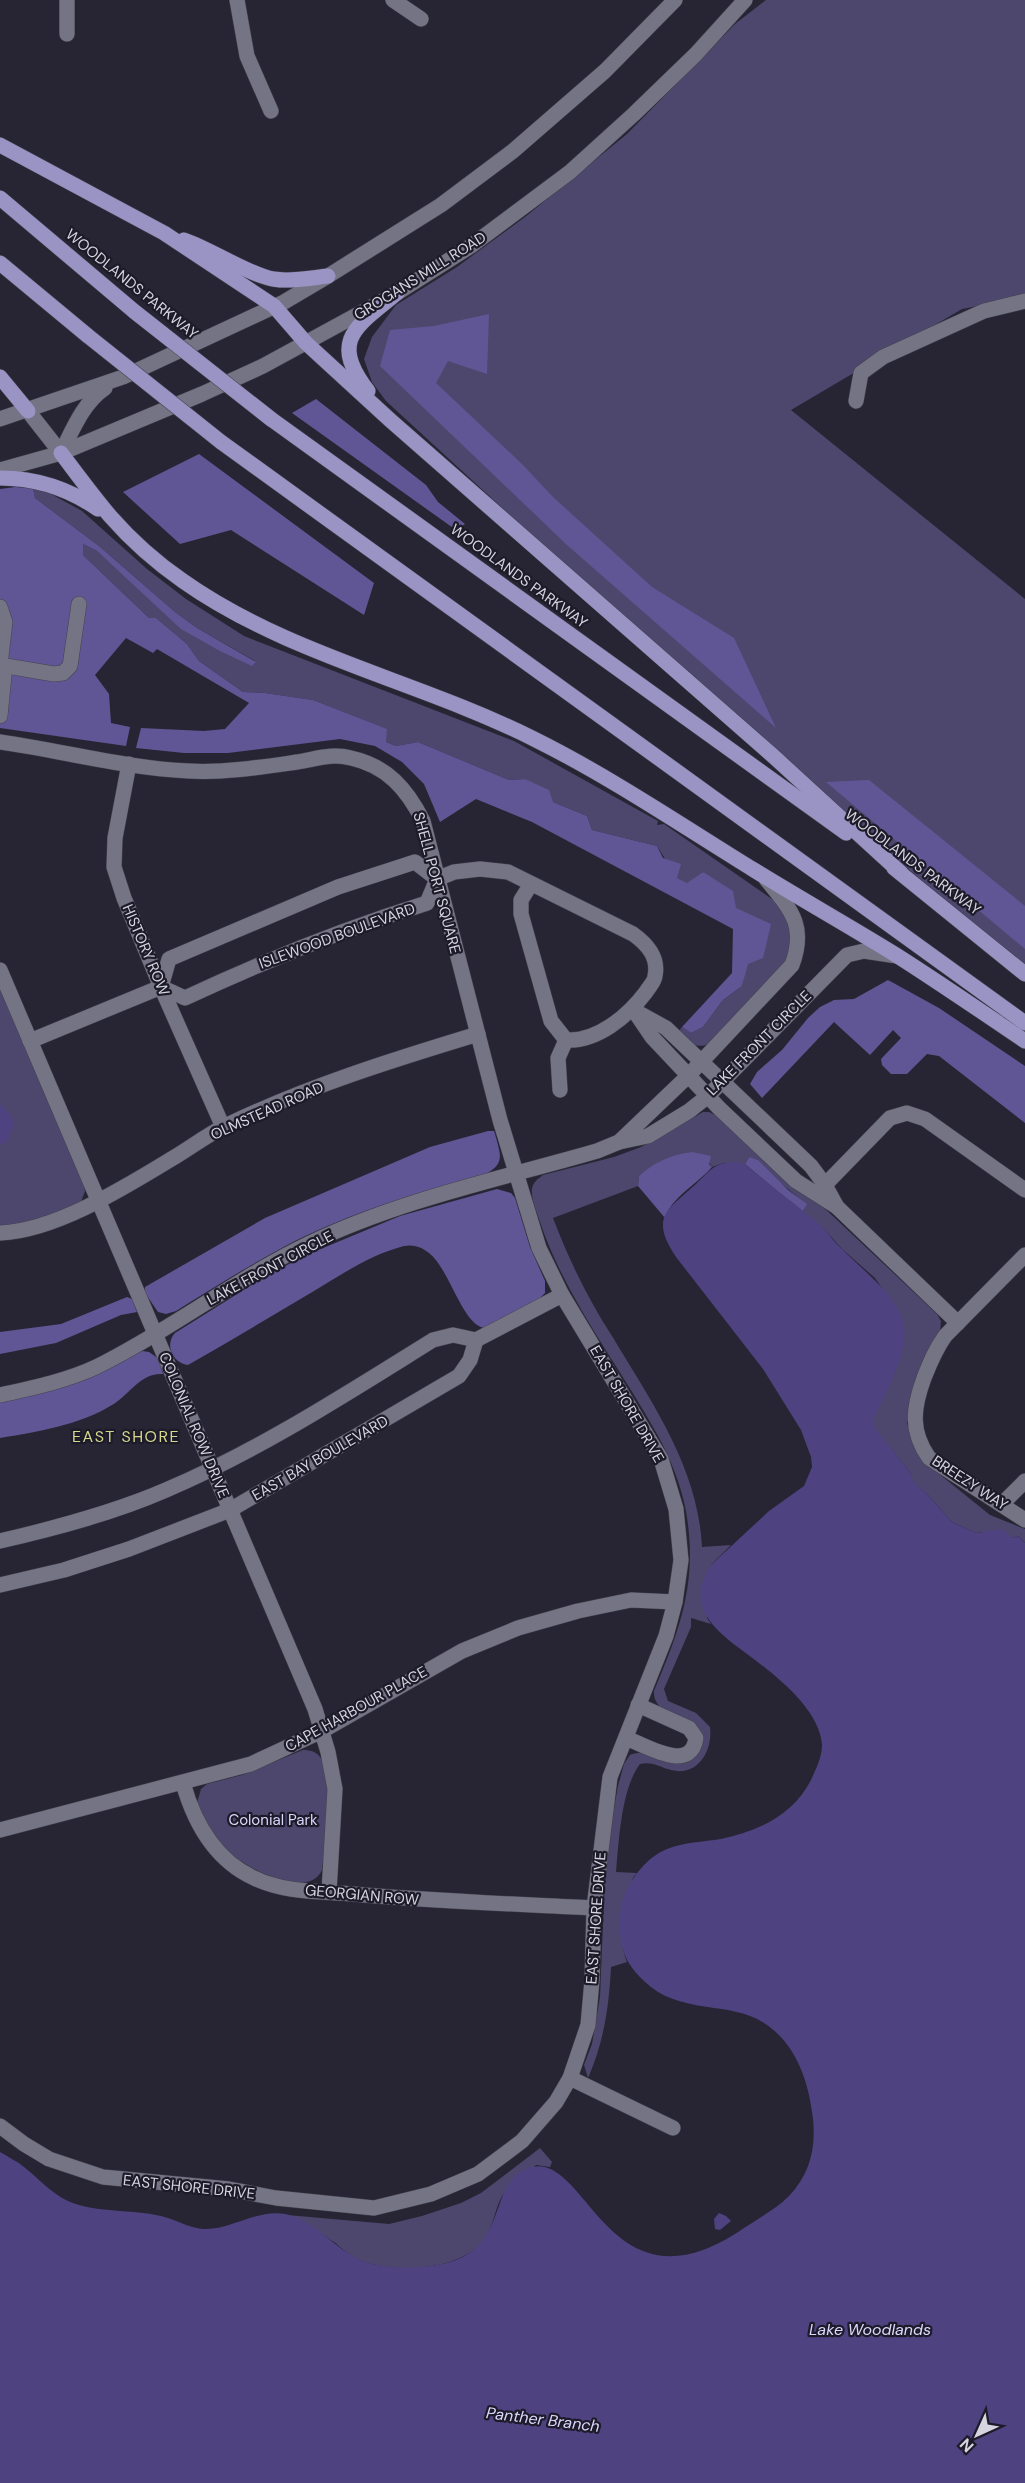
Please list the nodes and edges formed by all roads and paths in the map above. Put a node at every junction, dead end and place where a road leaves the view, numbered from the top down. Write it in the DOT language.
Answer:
graph roads {
  1 [pos="67,0"];
  2 [pos="237,0"];
  3 [pos="393,0"];
  4 [pos="675,0"];
  5 [pos="745,0"];
  6 [pos="421,19"];
  7 [pos="67,34"];
  8 [pos="271,111"];
  9 [pos="0,145"];
  10 [pos="0,198"];
  11 [pos="164,232"];
  12 [pos="0,263"];
  13 [pos="328,276"];
  14 [pos="397,293"];
  15 [pos="1025,302"];
  16 [pos="274,306"];
  17 [pos="306,343"];
  18 [pos="0,377"];
  19 [pos="123,377"];
  20 [pos="856,401"];
  21 [pos="28,411"];
  22 [pos="0,419"];
  23 [pos="390,420"];
  24 [pos="61,453"];
  25 [pos="0,470"];
  26 [pos="0,478"];
  27 [pos="111,517"];
  28 [pos="79,604"];
  29 [pos="0,607"];
  30 [pos="2,665"];
  31 [pos="0,716"];
  32 [pos="0,742"];
  33 [pos="129,764"];
  34 [pos="901,873"];
  35 [pos="764,877"];
  36 [pos="437,879"];
  37 [pos="531,884"];
  38 [pos="897,956"];
  39 [pos="0,970"];
  40 [pos="1025,974"];
  41 [pos="161,987"];
  42 [pos="633,1009"];
  43 [pos="1025,1023"];
  44 [pos="478,1034"];
  45 [pos="566,1040"];
  46 [pos="30,1041"];
  47 [pos="1025,1041"];
  48 [pos="702,1062"];
  49 [pos="688,1076"];
  50 [pos="723,1081"];
  51 [pos="560,1090"];
  52 [pos="708,1096"];
  53 [pos="223,1127"];
  54 [pos="619,1142"];
  55 [pos="517,1174"];
  56 [pos="820,1190"];
  57 [pos="1025,1190"];
  58 [pos="97,1200"];
  59 [pos="0,1233"];
  60 [pos="1025,1255"];
  61 [pos="562,1295"];
  62 [pos="958,1323"];
  63 [pos="155,1333"];
  64 [pos="476,1340"];
  65 [pos="0,1395"];
  66 [pos="212,1469"];
  67 [pos="1025,1481"];
  68 [pos="1002,1504"];
  69 [pos="230,1510"];
  70 [pos="1025,1520"];
  71 [pos="0,1541"];
  72 [pos="0,1585"];
  73 [pos="675,1602"];
  74 [pos="638,1706"];
  75 [pos="322,1731"];
  76 [pos="626,1738"];
  77 [pos="183,1783"];
  78 [pos="0,1830"];
  79 [pos="329,1892"];
  80 [pos="594,1908"];
  81 [pos="570,2078"];
  82 [pos="0,2127"];
  83 [pos="673,2128"];
  1 -- 7 [label="street"];
  2 -- 8 [label="street"];
  3 -- 6 [label="street"];
  4 -- 13 [label="street"];
  5 -- 14 [label="street, GROGANS MILL ROAD"];
  9 -- 11 [label="main road"];
  10 -- 34 [label="main road, WOODLANDS PARKWAY, bridge"];
  11 -- 13 [label="main road"];
  11 -- 16 [label="main road"];
  12 -- 43 [label="main road, bridge"];
  13 -- 16 [label="street"];
  14 -- 17 [label="street, GROGANS MILL ROAD"];
  14 -- 23 [label="main road"];
  15 -- 20 [label="street"];
  16 -- 17 [label="main road"];
  16 -- 19 [label="street"];
  17 -- 23 [label="main road"];
  17 -- 24 [label="street, GROGANS MILL ROAD"];
  18 -- 21 [label="main road"];
  19 -- 21 [label="street"];
  19 -- 24 [label="street"];
  21 -- 22 [label="street"];
  21 -- 24 [label="street"];
  23 -- 34 [label="main road"];
  24 -- 25 [label="street, GROGANS MILL ROAD"];
  24 -- 27 [label="main road"];
  26 -- 27 [label="main road"];
  27 -- 35 [label="main road"];
  28 -- 30 [label="street"];
  29 -- 30 [label="street"];
  30 -- 31 [label="street"];
  32 -- 33 [label="street, SHELL PORT SQUARE"];
  33 -- 36 [label="street, SHELL PORT SQUARE"];
  33 -- 41 [label="street, HISTORY ROW"];
  34 -- 40 [label="main road, WOODLANDS PARKWAY"];
  35 -- 38 [label="main road"];
  35 -- 48 [label="street, LAKE FRONT CIRCLE"];
  36 -- 37 [label="street"];
  36 -- 41 [label="street, ISLEWOOD BOULEVARD"];
  36 -- 41 [label="street"];
  36 -- 44 [label="street, SHELL PORT SQUARE"];
  37 -- 42 [label="street"];
  37 -- 45 [label="street"];
  38 -- 47 [label="main road"];
  38 -- 50 [label="street, LAKE FRONT CIRCLE"];
  39 -- 46 [label="street, COLONIAL ROW DRIVE"];
  41 -- 46 [label="street"];
  41 -- 53 [label="street, HISTORY ROW"];
  42 -- 45 [label="street"];
  42 -- 48 [label="street"];
  42 -- 49 [label="street"];
  44 -- 53 [label="street, OLMSTEAD ROAD"];
  44 -- 55 [label="street, SHELL PORT SQUARE"];
  45 -- 51 [label="street"];
  46 -- 58 [label="street, COLONIAL ROW DRIVE"];
  48 -- 49 [label="street, LAKE FRONT CIRCLE"];
  48 -- 50 [label="street"];
  49 -- 52 [label="street"];
  49 -- 54 [label="street, LAKE FRONT CIRCLE"];
  50 -- 52 [label="street, LAKE FRONT CIRCLE"];
  50 -- 56 [label="street"];
  52 -- 54 [label="street, LAKE FRONT CIRCLE"];
  52 -- 56 [label="street"];
  53 -- 58 [label="street, OLMSTEAD ROAD"];
  54 -- 55 [label="street, LAKE FRONT CIRCLE"];
  55 -- 61 [label="street, EAST SHORE DRIVE"];
  55 -- 63 [label="street, LAKE FRONT CIRCLE"];
  56 -- 57 [label="street"];
  56 -- 62 [label="street"];
  58 -- 59 [label="street, OLMSTEAD ROAD"];
  58 -- 63 [label="street, COLONIAL ROW DRIVE"];
  60 -- 62 [label="street"];
  61 -- 64 [label="street"];
  61 -- 73 [label="street, EAST SHORE DRIVE"];
  62 -- 68 [label="street, BREEZY WAY"];
  63 -- 65 [label="street, LAKE FRONT CIRCLE"];
  63 -- 66 [label="street, COLONIAL ROW DRIVE"];
  64 -- 66 [label="street"];
  64 -- 69 [label="street, EAST BAY BOULEVARD"];
  66 -- 69 [label="street, COLONIAL ROW DRIVE"];
  66 -- 71 [label="street"];
  67 -- 68 [label="street"];
  68 -- 70 [label="street, BREEZY WAY"];
  69 -- 72 [label="street, EAST BAY BOULEVARD"];
  69 -- 75 [label="street, COLONIAL ROW DRIVE"];
  73 -- 74 [label="street, EAST SHORE DRIVE"];
  73 -- 75 [label="street, CAPE HARBOUR PLACE"];
  74 -- 76 [label="street, EAST SHORE DRIVE"];
  74 -- 76 [label="street"];
  75 -- 77 [label="street, CAPE HARBOUR PLACE"];
  75 -- 79 [label="street, COLONIAL ROW DRIVE"];
  76 -- 80 [label="street, EAST SHORE DRIVE"];
  77 -- 78 [label="street, CAPE HARBOUR PLACE"];
  77 -- 79 [label="street, GEORGIAN ROW"];
  79 -- 80 [label="street, GEORGIAN ROW"];
  80 -- 81 [label="street, EAST SHORE DRIVE"];
  81 -- 82 [label="street, EAST SHORE DRIVE"];
  81 -- 83 [label="street"];
}
